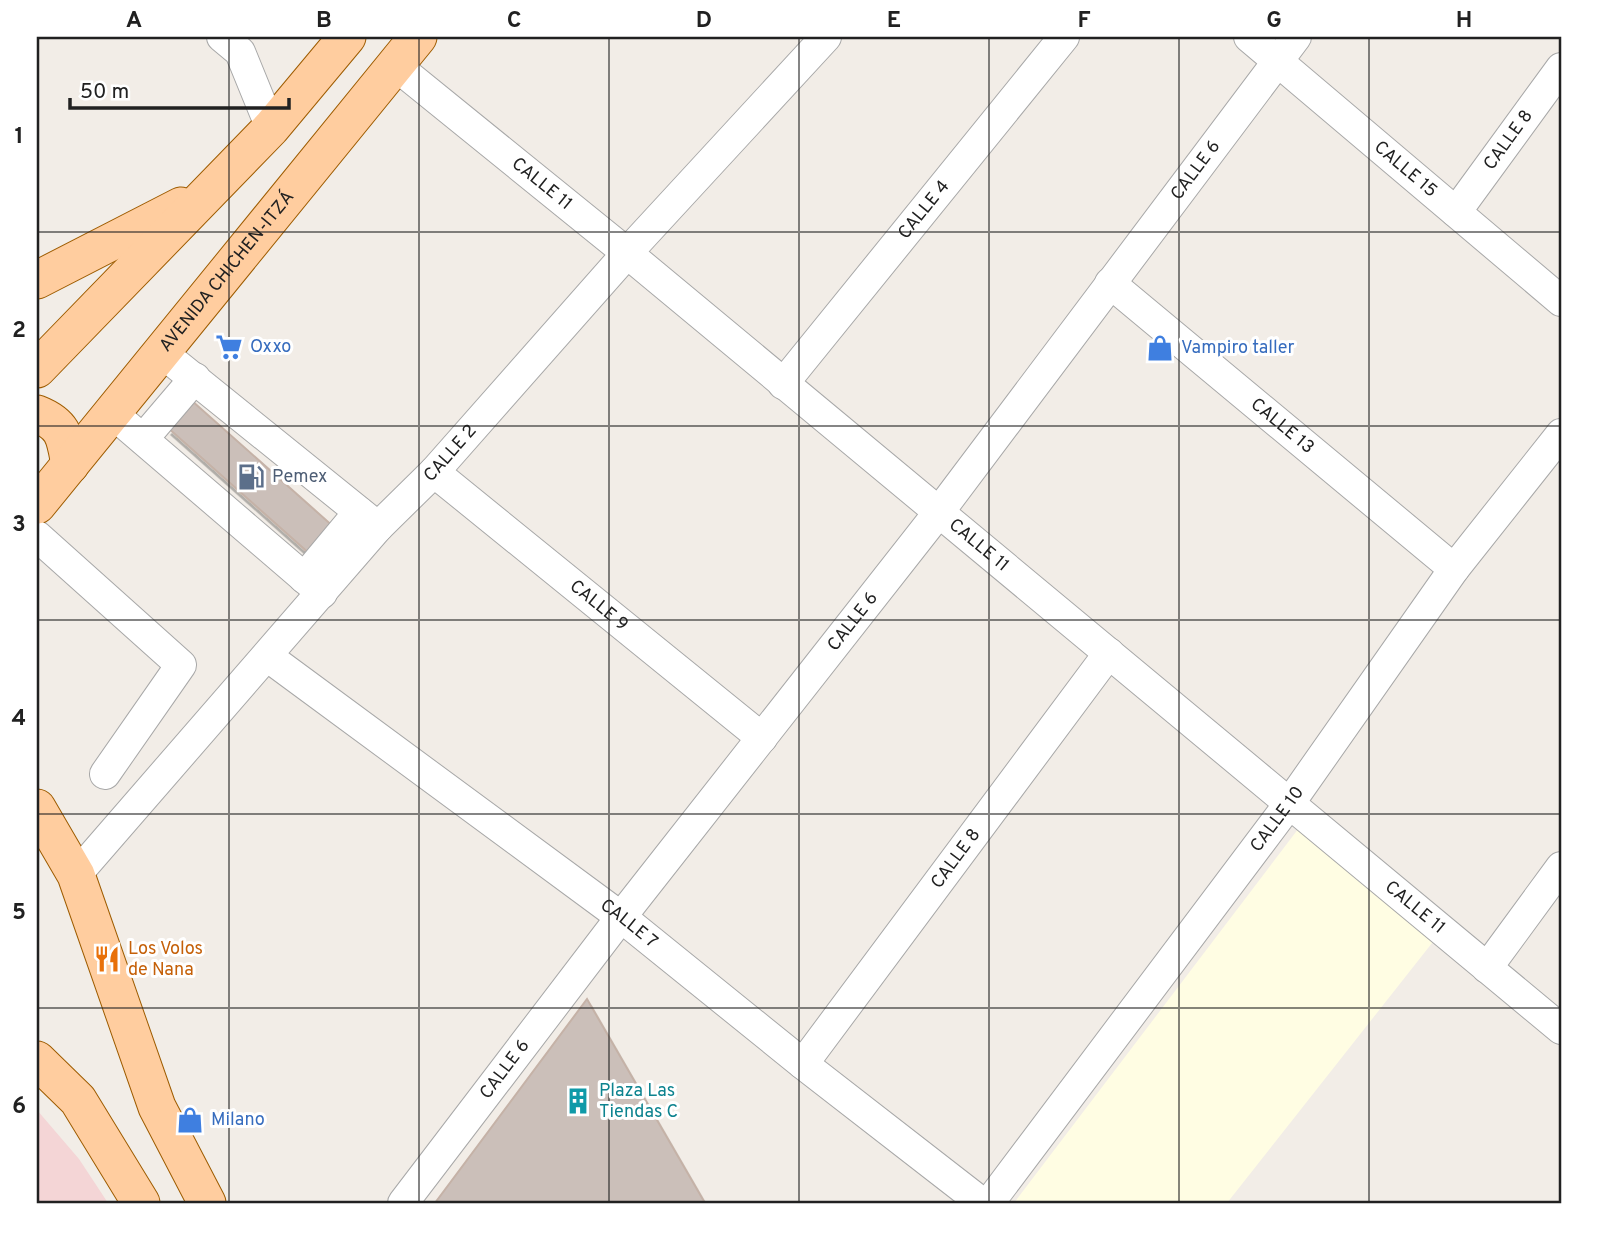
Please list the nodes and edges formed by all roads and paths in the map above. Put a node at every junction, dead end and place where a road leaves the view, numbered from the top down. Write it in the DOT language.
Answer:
graph roads {
  1 [pos="222,37"];
  2 [pos="347,37"];
  3 [pos="418,37"];
  4 [pos="826,37"];
  5 [pos="1064,37"];
  6 [pos="1249,37"];
  7 [pos="1296,37"];
  8 [pos="1277,61"];
  9 [pos="395,65"];
  10 [pos="1561,68"];
  11 [pos="271,128"];
  12 [pos="207,193"];
  13 [pos="1456,212"];
  14 [pos="627,253"];
  15 [pos="37,280"];
  16 [pos="1110,283"];
  17 [pos="1561,301"];
  18 [pos="161,352"];
  19 [pos="37,369"];
  20 [pos="195,378"];
  21 [pos="783,384"];
  22 [pos="112,413"];
  23 [pos="37,414"];
  24 [pos="1561,434"];
  25 [pos="143,439"];
  26 [pos="69,465"];
  27 [pos="434,472"];
  28 [pos="37,505"];
  29 [pos="939,512"];
  30 [pos="368,520"];
  31 [pos="37,536"];
  32 [pos="1454,569"];
  33 [pos="313,585"];
  34 [pos="1109,653"];
  35 [pos="267,656"];
  36 [pos="762,738"];
  37 [pos="105,774"];
  38 [pos="1289,804"];
  39 [pos="37,808"];
  40 [pos="46,840"];
  41 [pos="1561,867"];
  42 [pos="76,875"];
  43 [pos="621,917"];
  44 [pos="1487,968"];
  45 [pos="1561,1029"];
  46 [pos="37,1060"];
  47 [pos="803,1064"];
  48 [pos="141,1203"];
  49 [pos="207,1203"];
  50 [pos="403,1203"];
  51 [pos="982,1203"];
  52 [pos="989,1203"];
  1 -- 11 [label="street"];
  2 -- 11 [label="main road"];
  3 -- 9 [label="main road, AVENIDA CHICHEN-ITZÁ"];
  4 -- 14 [label="street, CALLE 2"];
  5 -- 21 [label="street, CALLE 4"];
  6 -- 8 [label="street, CALLE 15"];
  7 -- 8 [label="street, CALLE 6"];
  8 -- 13 [label="street, CALLE 15"];
  8 -- 16 [label="street, CALLE 6"];
  9 -- 14 [label="street, CALLE 11"];
  9 -- 18 [label="main road, AVENIDA CHICHEN-ITZÁ"];
  10 -- 13 [label="street, CALLE 8"];
  11 -- 12 [label="main road"];
  12 -- 15 [label="main road"];
  12 -- 19 [label="main road"];
  13 -- 17 [label="street, CALLE 15"];
  14 -- 21 [label="street, CALLE 11"];
  14 -- 27 [label="street, CALLE 2"];
  16 -- 29 [label="street, CALLE 6"];
  16 -- 32 [label="street, CALLE 13"];
  18 -- 20 [label="street"];
  18 -- 22 [label="main road, AVENIDA CHICHEN-ITZÁ"];
  20 -- 25 [label="street"];
  20 -- 30 [label="street"];
  21 -- 29 [label="street, CALLE 11"];
  22 -- 25 [label="street"];
  22 -- 26 [label="main road, AVENIDA CHICHEN-ITZÁ"];
  23 -- 26 [label="main road"];
  24 -- 32 [label="street, CALLE 10"];
  25 -- 33 [label="street"];
  26 -- 28 [label="main road, AVENIDA CHICHEN-ITZÁ"];
  27 -- 30 [label="street, CALLE 2"];
  27 -- 36 [label="street, CALLE 9"];
  29 -- 34 [label="street, CALLE 11"];
  29 -- 36 [label="street, CALLE 6"];
  30 -- 33 [label="street, CALLE 2"];
  31 -- 37 [label="street"];
  32 -- 38 [label="street, CALLE 10"];
  33 -- 35 [label="street, CALLE 2"];
  34 -- 38 [label="street, CALLE 11"];
  34 -- 47 [label="street, CALLE 8"];
  35 -- 42 [label="street, CALLE 2"];
  35 -- 43 [label="street, CALLE 7"];
  36 -- 43 [label="street, CALLE 6"];
  38 -- 44 [label="street, CALLE 11"];
  38 -- 52 [label="street, CALLE 10"];
  39 -- 40 [label="main road"];
  40 -- 42 [label="main road"];
  41 -- 44 [label="street"];
  42 -- 49 [label="main road"];
  43 -- 47 [label="street, CALLE 7"];
  43 -- 50 [label="street, CALLE 6"];
  44 -- 45 [label="street, CALLE 11"];
  46 -- 48 [label="main road"];
  47 -- 51 [label="street, CALLE 7"];
}
